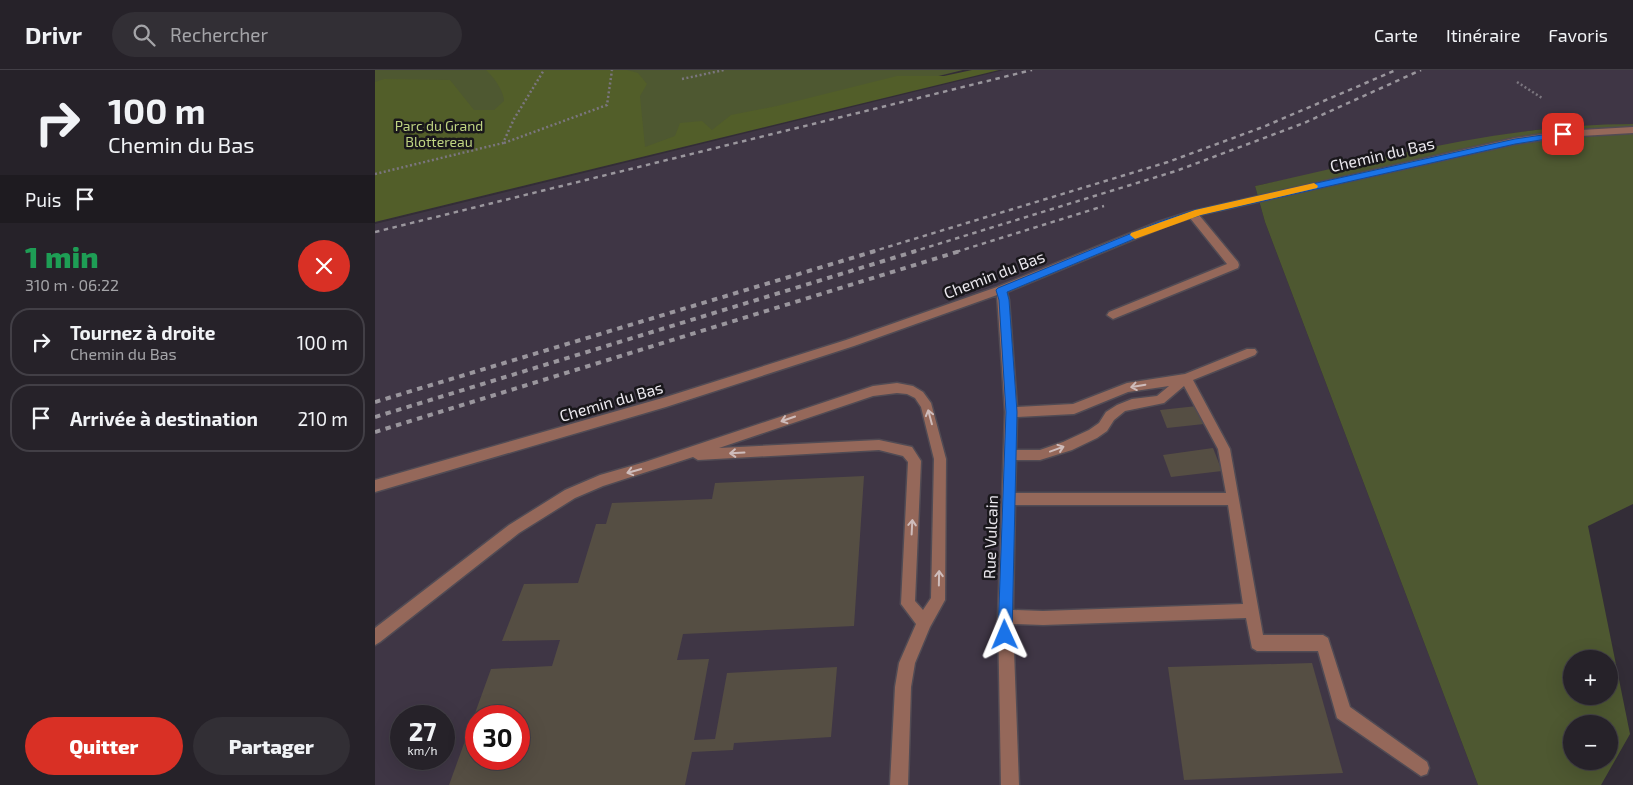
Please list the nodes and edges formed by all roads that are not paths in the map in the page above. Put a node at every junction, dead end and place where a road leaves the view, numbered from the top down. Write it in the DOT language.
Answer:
graph roads {
  1 [pos="1633,130"];
  2 [pos="1192,214"];
  3 [pos="1001,290"];
  4 [pos="1113,315"];
  5 [pos="1251,352"];
  6 [pos="1187,378"];
  7 [pos="1011,412"];
  8 [pos="1010,455"];
  9 [pos="681,456"];
  10 [pos="375,486"];
  11 [pos="1008,499"];
  12 [pos="1234,499"];
  13 [pos="1253,612"];
  14 [pos="1005,616"];
  15 [pos="924,622"];
  16 [pos="375,636"];
  17 [pos="1421,768"];
  18 [pos="899,785"];
  19 [pos="1010,785"];
  1 -- 2 [label="street, Chemin du Bas"];
  2 -- 3 [label="street, Chemin du Bas"];
  2 -- 4 [label="street"];
  3 -- 7 [label="street, Rue Vulcain"];
  3 -- 10 [label="street, Chemin du Bas"];
  5 -- 6 [label="street"];
  6 -- 7 [label="street, one-way"];
  8 -- 6 [label="street, one-way"];
  6 -- 12 [label="street"];
  7 -- 8 [label="street, Rue Vulcain"];
  8 -- 11 [label="street, Rue Vulcain"];
  15 -- 9 [label="street, one-way"];
  15 -- 9 [label="street, one-way"];
  9 -- 16 [label="street, one-way"];
  11 -- 12 [label="street"];
  11 -- 14 [label="street, Rue Vulcain"];
  12 -- 13 [label="street"];
  13 -- 14 [label="street"];
  13 -- 17 [label="street"];
  14 -- 19 [label="street, Rue Vulcain"];
  15 -- 18 [label="street"];
}
